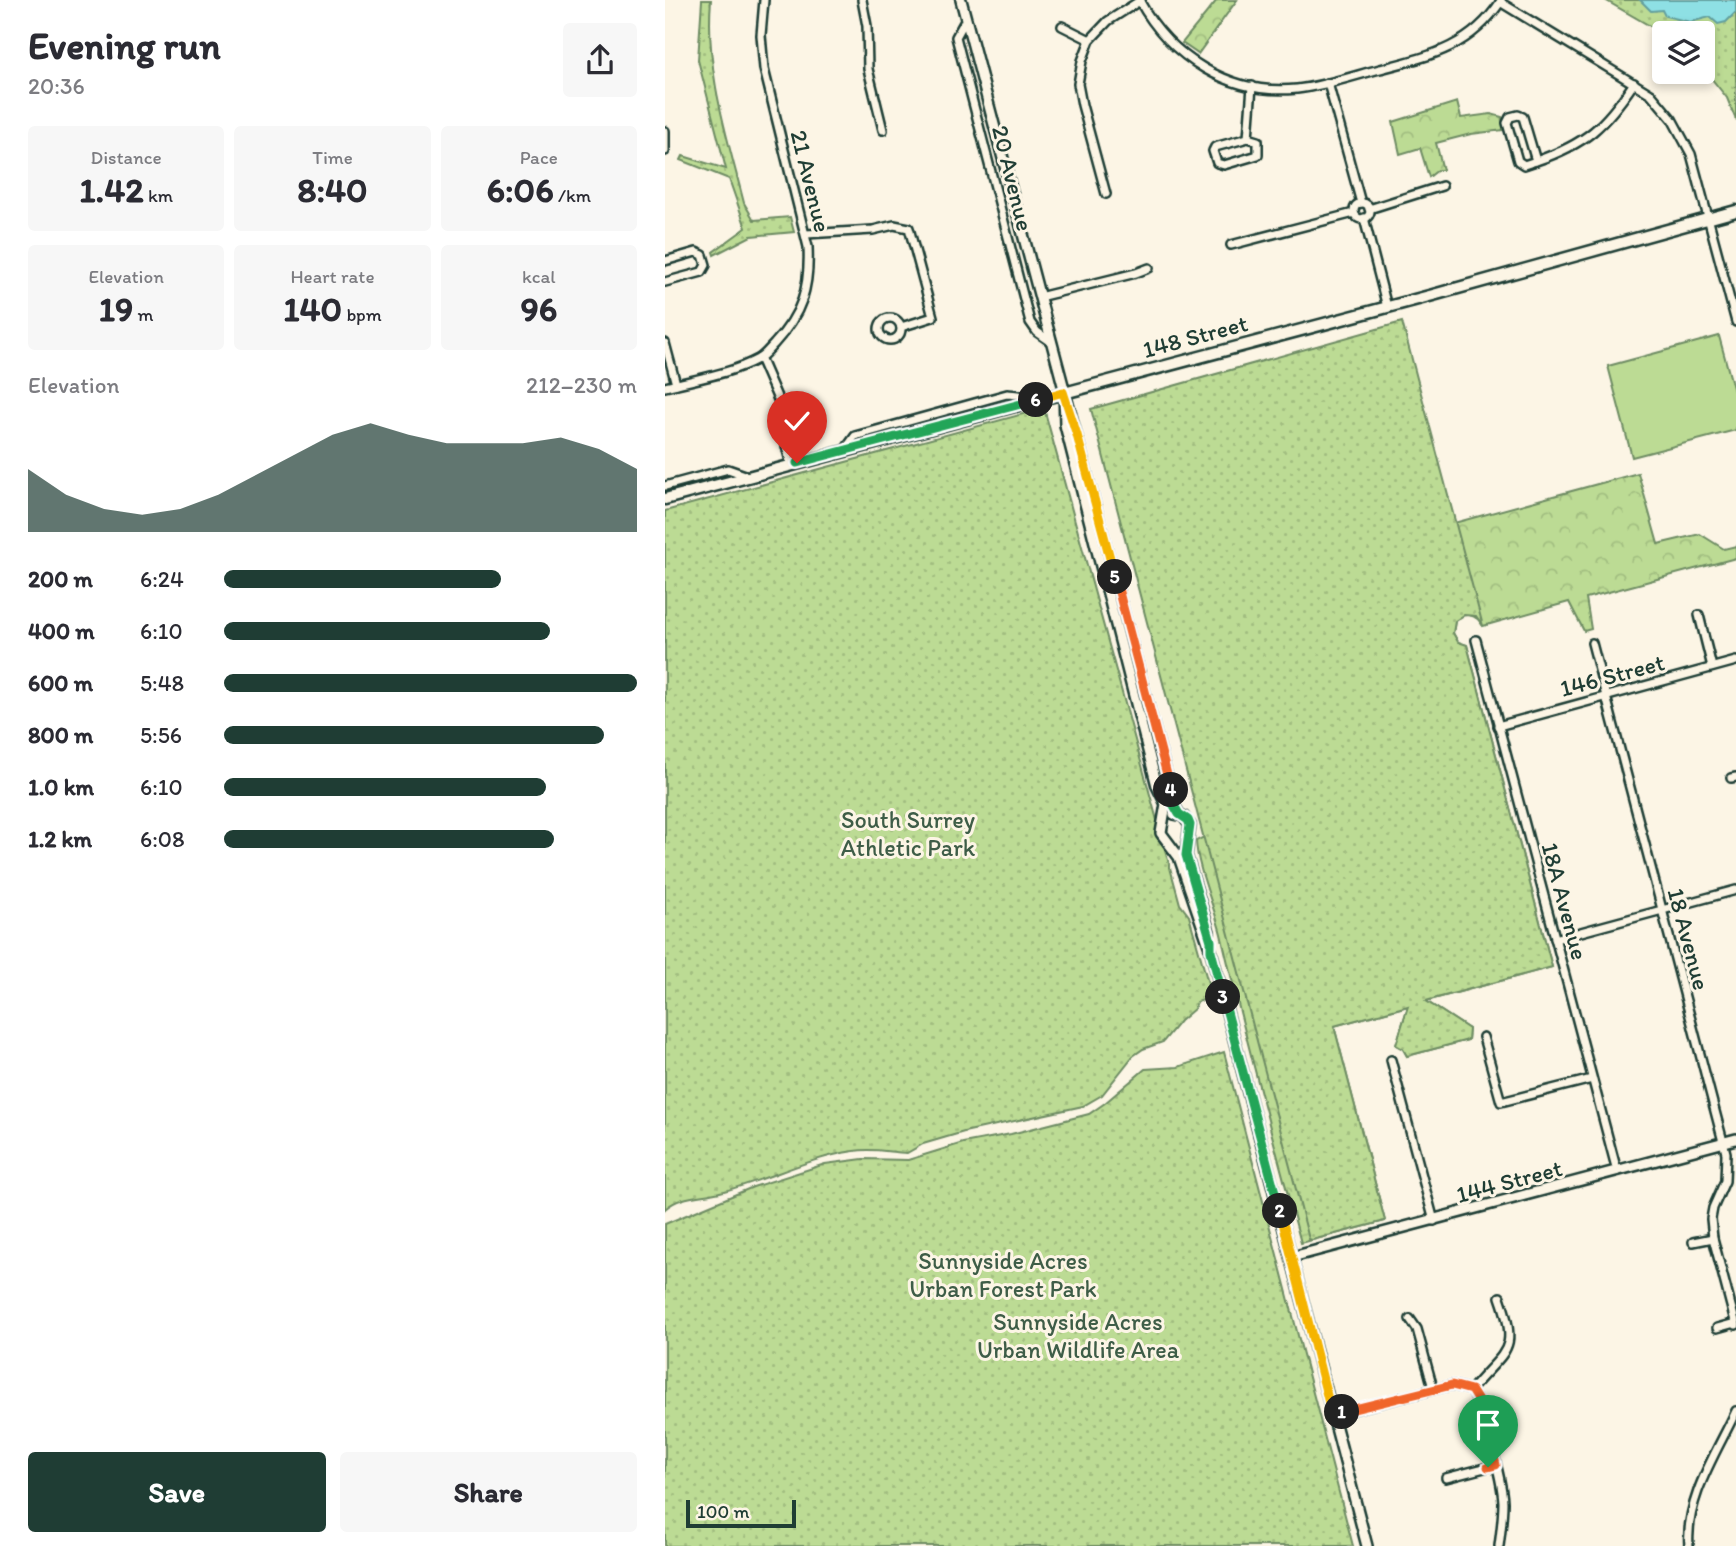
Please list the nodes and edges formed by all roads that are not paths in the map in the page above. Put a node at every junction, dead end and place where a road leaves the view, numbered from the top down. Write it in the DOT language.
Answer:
graph roads {
  1 [pos="764,0"];
  2 [pos="862,0"];
  3 [pos="961,0"];
  4 [pos="1140,0"];
  5 [pos="1501,1"];
  6 [pos="966,19"];
  7 [pos="1062,26"];
  8 [pos="1090,40"];
  9 [pos="1328,83"];
  10 [pos="1634,83"];
  11 [pos="1252,86"];
  12 [pos="883,130"];
  13 [pos="665,131"];
  14 [pos="1248,138"];
  15 [pos="665,151"];
  16 [pos="1536,161"];
  17 [pos="1442,186"];
  18 [pos="1106,194"];
  19 [pos="1361,203"];
  20 [pos="1369,209"];
  21 [pos="1736,211"];
  22 [pos="1354,213"];
  23 [pos="1364,218"];
  24 [pos="1709,218"];
  25 [pos="806,234"];
  26 [pos="1231,245"];
  27 [pos="665,261"];
  28 [pos="1149,268"];
  29 [pos="665,282"];
  30 [pos="1039,298"];
  31 [pos="1387,307"];
  32 [pos="1736,322"];
  33 [pos="901,327"];
  34 [pos="1050,341"];
  35 [pos="665,343"];
  36 [pos="761,359"];
  37 [pos="676,384"];
  38 [pos="665,387"];
  39 [pos="1063,392"];
  40 [pos="780,404"];
  41 [pos="803,462"];
  42 [pos="791,465"];
  43 [pos="749,477"];
  44 [pos="665,486"];
  45 [pos="665,499"];
  46 [pos="1699,615"];
  47 [pos="1476,640"];
  48 [pos="1592,643"];
  49 [pos="1736,661"];
  50 [pos="1712,667"];
  51 [pos="1607,697"];
  52 [pos="1498,726"];
  53 [pos="1179,814"];
  54 [pos="1162,821"];
  55 [pos="1187,839"];
  56 [pos="1167,843"];
  57 [pos="1736,890"];
  58 [pos="1662,910"];
  59 [pos="1555,939"];
  60 [pos="1211,951"];
  61 [pos="1483,1037"];
  62 [pos="1391,1060"];
  63 [pos="1592,1079"];
  64 [pos="1736,1139"];
  65 [pos="1723,1142"];
  66 [pos="1616,1171"];
  67 [pos="1434,1221"];
  68 [pos="1713,1238"];
  69 [pos="1693,1242"];
  70 [pos="1292,1257"];
  71 [pos="1500,1297"];
  72 [pos="1410,1319"];
  73 [pos="1736,1324"];
  74 [pos="1717,1328"];
  75 [pos="1433,1388"];
  76 [pos="1471,1390"];
  77 [pos="1736,1411"];
  78 [pos="1332,1415"];
  79 [pos="1496,1465"];
  80 [pos="1446,1478"];
  81 [pos="1367,1546"];
  82 [pos="1499,1546"];
  83 [pos="1689,1546"];
  1 -- 25 [label="street, 21 Avenue"];
  2 -- 12 [label="street"];
  3 -- 6 [label="street, 20 Avenue"];
  4 -- 8 [label="street"];
  4 -- 11 [label="street"];
  5 -- 9 [label="street"];
  5 -- 10 [label="street"];
  6 -- 30 [label="street, 20 Avenue"];
  6 -- 34 [label="street, 20 Avenue"];
  7 -- 8 [label="street"];
  8 -- 18 [label="street"];
  9 -- 11 [label="street"];
  9 -- 19 [label="street"];
  10 -- 16 [label="street"];
  10 -- 24 [label="street"];
  11 -- 14 [label="street"];
  13 -- 15 [label="street"];
  14 -- 14 [label="street"];
  16 -- 16 [label="street"];
  17 -- 20 [label="street"];
  19 -- 20 [label="street"];
  19 -- 22 [label="street"];
  20 -- 23 [label="street"];
  21 -- 24 [label="main road, 148 Street"];
  22 -- 23 [label="street"];
  22 -- 26 [label="street"];
  23 -- 31 [label="street"];
  24 -- 31 [label="main road, 148 Street"];
  24 -- 32 [label="street"];
  25 -- 33 [label="street"];
  25 -- 36 [label="street, 21 Avenue"];
  27 -- 29 [label="street"];
  28 -- 30 [label="street"];
  30 -- 34 [label="street, 20 Avenue"];
  31 -- 39 [label="main road, 148 Street"];
  34 -- 39 [label="street, 20 Avenue"];
  35 -- 37 [label="street"];
  36 -- 37 [label="street"];
  36 -- 40 [label="street"];
  37 -- 38 [label="street"];
  39 -- 41 [label="main road, 148 Street"];
  39 -- 53 [label="street, 20 Avenue"];
  39 -- 54 [label="street, 20 Avenue"];
  40 -- 41 [label="street"];
  40 -- 42 [label="street"];
  41 -- 42 [label="main road, 148 Street"];
  42 -- 43 [label="main road, 148 Street"];
  43 -- 44 [label="street"];
  43 -- 45 [label="main road, 148 Street"];
  46 -- 50 [label="street"];
  47 -- 52 [label="street, 18A Avenue"];
  48 -- 51 [label="street, 18 Avenue"];
  49 -- 50 [label="street, 146 Street"];
  50 -- 51 [label="street, 146 Street"];
  51 -- 52 [label="street, 146 Street"];
  51 -- 58 [label="street, 18 Avenue"];
  52 -- 59 [label="street, 18A Avenue"];
  53 -- 54 [label="street"];
  53 -- 55 [label="street"];
  54 -- 56 [label="street"];
  55 -- 56 [label="street"];
  55 -- 60 [label="street"];
  56 -- 60 [label="street"];
  57 -- 58 [label="street"];
  58 -- 59 [label="street"];
  58 -- 65 [label="street, 18 Avenue"];
  59 -- 63 [label="street, 18A Avenue"];
  60 -- 70 [label="street"];
  61 -- 63 [label="street"];
  62 -- 67 [label="street"];
  63 -- 66 [label="street, 18A Avenue"];
  64 -- 65 [label="street, 144 Street"];
  65 -- 66 [label="street, 144 Street"];
  65 -- 68 [label="street, 18 Avenue"];
  66 -- 67 [label="street, 144 Street"];
  67 -- 70 [label="street, 144 Street"];
  68 -- 69 [label="street"];
  68 -- 73 [label="street, 18 Avenue"];
  70 -- 78 [label="street"];
  71 -- 76 [label="street"];
  72 -- 75 [label="street"];
  73 -- 74 [label="street"];
  75 -- 76 [label="street"];
  75 -- 78 [label="street"];
  76 -- 79 [label="street"];
  77 -- 83 [label="street"];
  78 -- 81 [label="street"];
  79 -- 80 [label="street"];
  79 -- 82 [label="street"];
}
